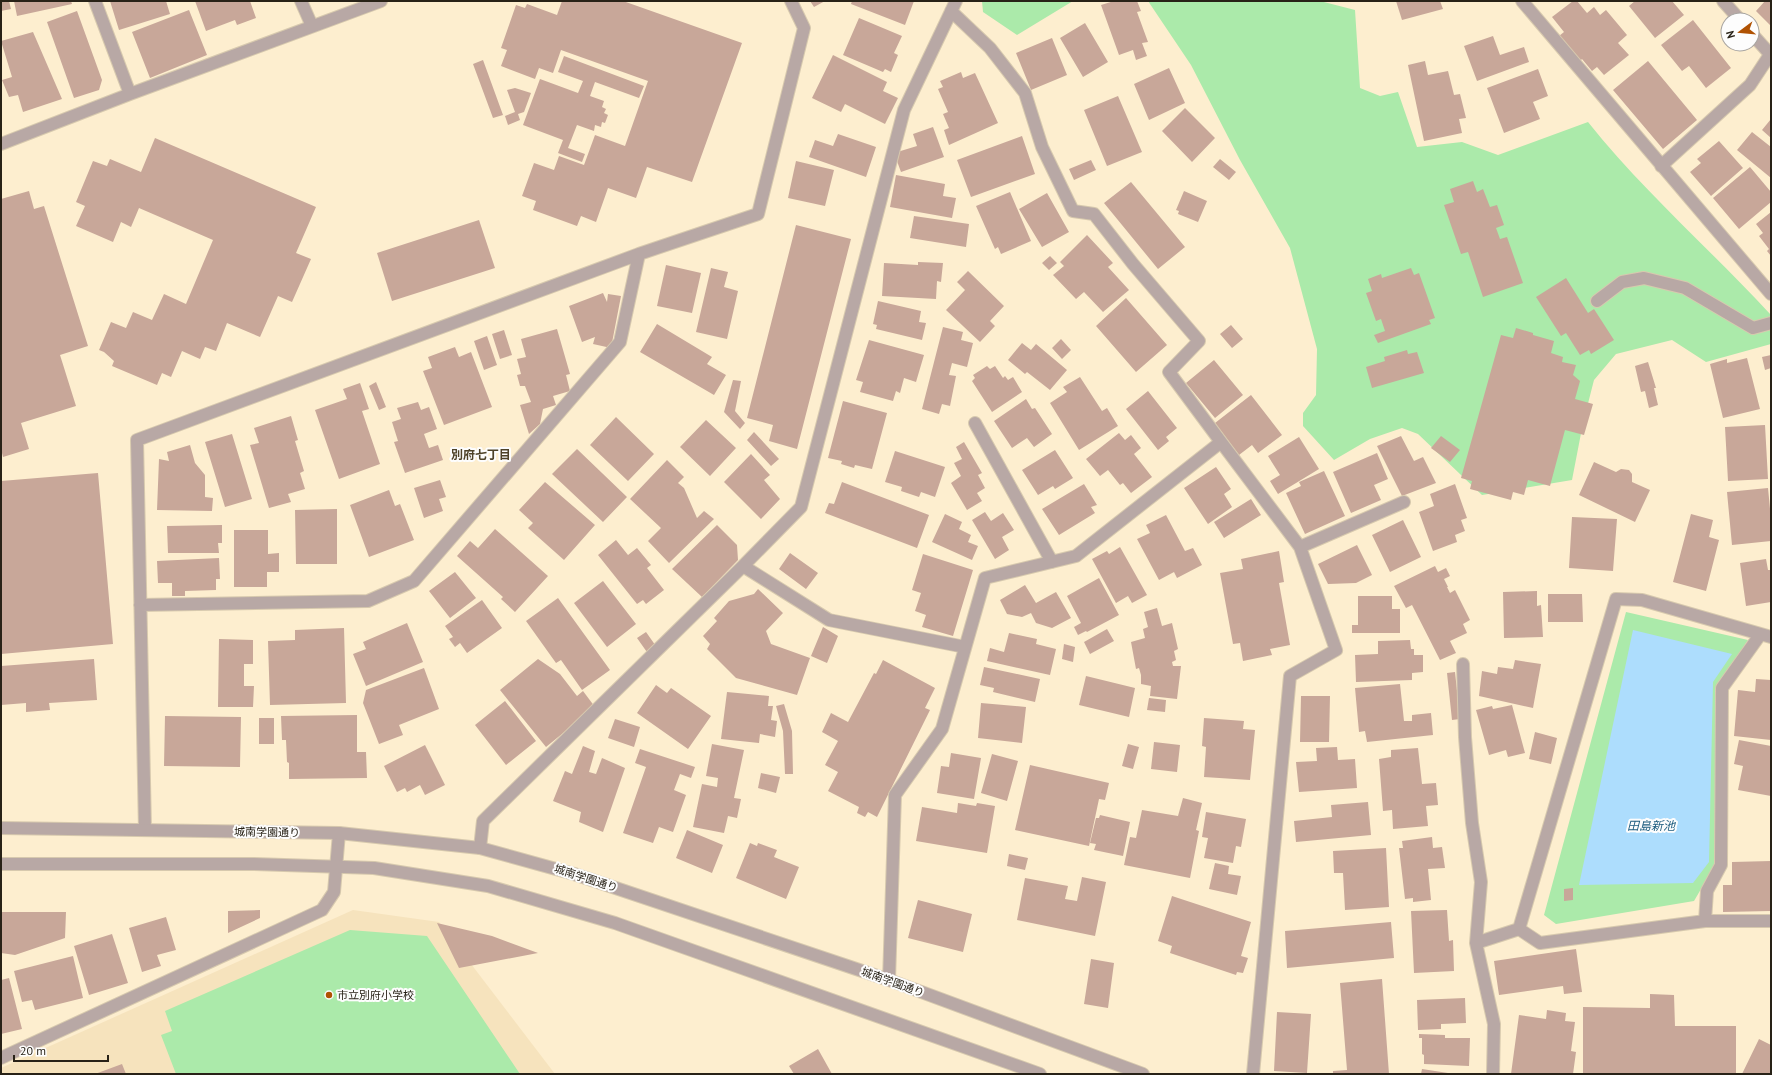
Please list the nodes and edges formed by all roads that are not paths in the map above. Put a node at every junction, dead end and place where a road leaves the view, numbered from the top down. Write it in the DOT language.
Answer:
graph roads {
  1 [pos="95,1"];
  2 [pos="301,1"];
  3 [pos="381,1"];
  4 [pos="791,1"];
  5 [pos="1522,1"];
  6 [pos="1723,1"];
  7 [pos="953,6"];
  8 [pos="1733,12"];
  9 [pos="312,26"];
  10 [pos="1760,42"];
  11 [pos="1771,54"];
  12 [pos="130,94"];
  13 [pos="1,144"];
  14 [pos="1661,166"];
  15 [pos="639,254"];
  16 [pos="1771,294"];
  17 [pos="1597,302"];
  18 [pos="1771,323"];
  19 [pos="975,423"];
  20 [pos="1221,442"];
  21 [pos="1404,502"];
  22 [pos="1300,547"];
  23 [pos="1052,562"];
  24 [pos="744,566"];
  25 [pos="140,605"];
  26 [pos="1766,636"];
  27 [pos="965,647"];
  28 [pos="1463,664"];
  29 [pos="1,828"];
  30 [pos="145,830"];
  31 [pos="339,833"];
  32 [pos="480,848"];
  33 [pos="1,864"];
  34 [pos="337,866"];
  35 [pos="1705,921"];
  36 [pos="1771,921"];
  37 [pos="1519,930"];
  38 [pos="1476,943"];
  39 [pos="889,980"];
  40 [pos="1,1058"];
  41 [pos="1040,1074"];
  42 [pos="1143,1074"];
  43 [pos="1253,1074"];
  44 [pos="1493,1074"];
  1 -- 12 [label="street"];
  2 -- 9 [label="street"];
  3 -- 9 [label="street"];
  4 -- 15 [label="street"];
  5 -- 14 [label="street"];
  6 -- 8 [label="street"];
  7 -- 20 [label="street"];
  7 -- 24 [label="street"];
  9 -- 12 [label="street"];
  10 -- 11 [label="street"];
  11 -- 14 [label="street"];
  12 -- 13 [label="street"];
  14 -- 16 [label="street"];
  15 -- 25 [label="street"];
  15 -- 25 [label="street"];
  17 -- 18 [label="street"];
  19 -- 23 [label="street"];
  20 -- 22 [label="street"];
  20 -- 23 [label="street"];
  21 -- 22 [label="street"];
  22 -- 43 [label="street"];
  23 -- 27 [label="street"];
  24 -- 27 [label="street"];
  24 -- 32 [label="street"];
  25 -- 30 [label="street"];
  26 -- 35 [label="street"];
  26 -- 37 [label="street"];
  27 -- 39 [label="street"];
  28 -- 38 [label="street"];
  29 -- 30 [label="street, 城南学園通り"];
  30 -- 31 [label="street, 城南学園通り"];
  31 -- 32 [label="street, 城南学園通り"];
  31 -- 34 [label="street"];
  32 -- 39 [label="street, 城南学園通り"];
  33 -- 34 [label="street"];
  34 -- 40 [label="street"];
  34 -- 41 [label="street"];
  35 -- 36 [label="street"];
  35 -- 37 [label="street"];
  37 -- 38 [label="street"];
  38 -- 44 [label="street"];
  39 -- 42 [label="street, 城南学園通り"];
}
